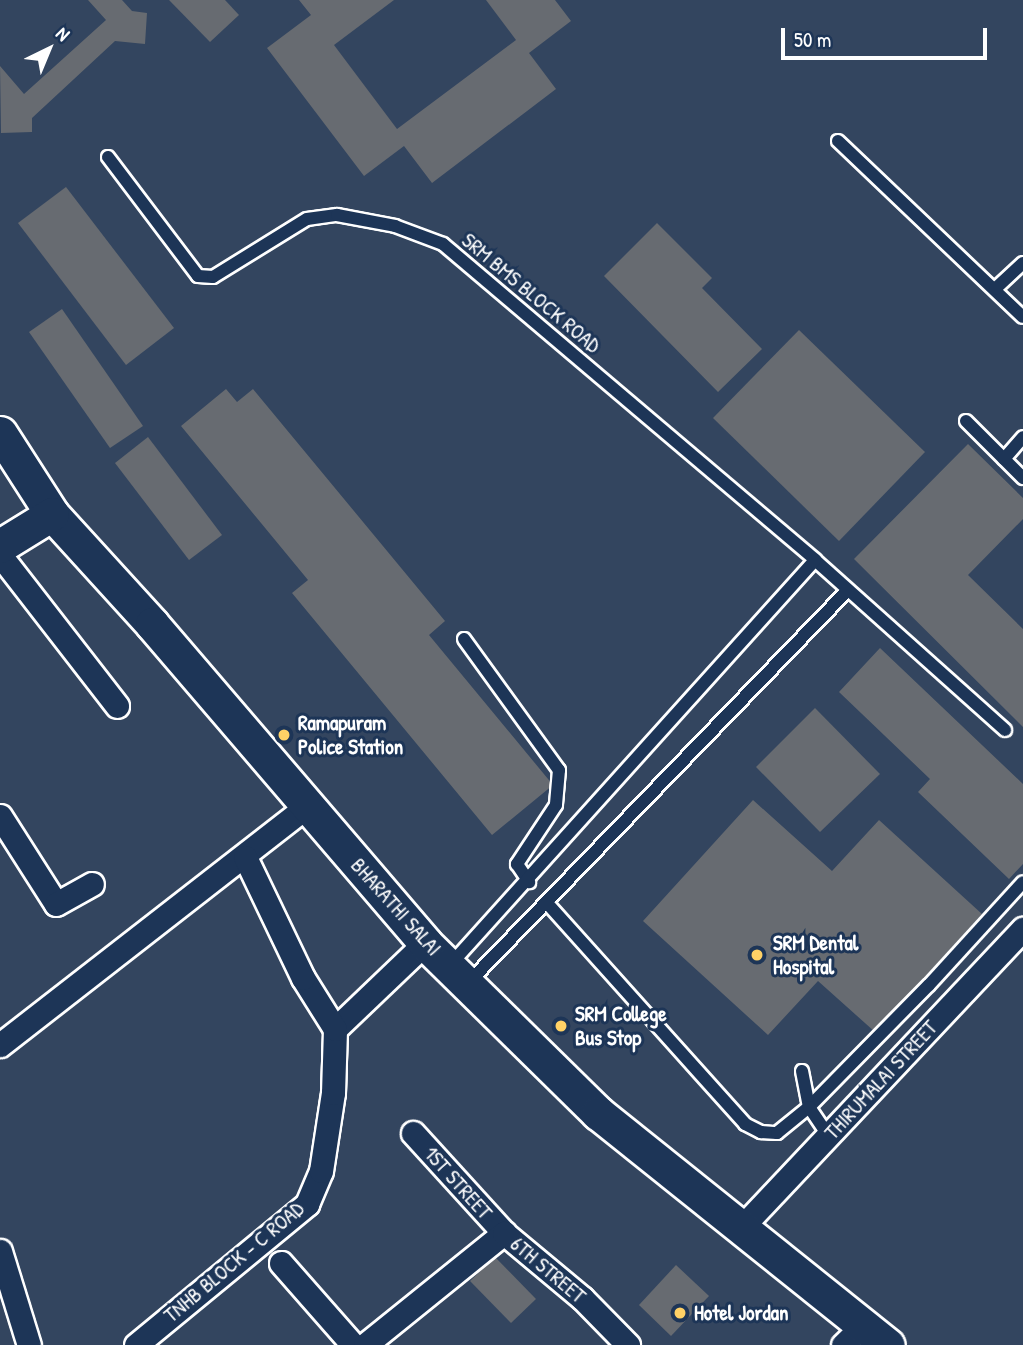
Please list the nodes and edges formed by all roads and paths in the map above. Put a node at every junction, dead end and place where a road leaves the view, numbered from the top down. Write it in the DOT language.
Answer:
graph roads {
  1 [pos="838,141"];
  2 [pos="108,157"];
  3 [pos="1023,263"];
  4 [pos="995,289"];
  5 [pos="1023,317"];
  6 [pos="966,421"];
  7 [pos="0,433"];
  8 [pos="1023,437"];
  9 [pos="1004,459"];
  10 [pos="1023,478"];
  11 [pos="52,514"];
  12 [pos="0,546"];
  13 [pos="0,555"];
  14 [pos="815,561"];
  15 [pos="848,590"];
  16 [pos="464,639"];
  17 [pos="117,706"];
  18 [pos="1005,730"];
  19 [pos="307,806"];
  20 [pos="0,816"];
  21 [pos="245,857"];
  22 [pos="529,882"];
  23 [pos="1023,882"];
  24 [pos="92,884"];
  25 [pos="547,904"];
  26 [pos="1023,929"];
  27 [pos="425,943"];
  28 [pos="459,974"];
  29 [pos="335,1029"];
  30 [pos="0,1045"];
  31 [pos="802,1071"];
  32 [pos="809,1107"];
  33 [pos="413,1133"];
  34 [pos="828,1135"];
  35 [pos="739,1230"];
  36 [pos="504,1233"];
  37 [pos="0,1251"];
  38 [pos="281,1263"];
  39 [pos="865,1338"];
  40 [pos="29,1345"];
  41 [pos="136,1345"];
  42 [pos="353,1345"];
  43 [pos="365,1345"];
  44 [pos="628,1345"];
  1 -- 4 [label="lane"];
  2 -- 14 [label="lane, SRM BMS BLOCK ROAD"];
  3 -- 4 [label="lane"];
  4 -- 5 [label="lane"];
  6 -- 9 [label="lane"];
  7 -- 11 [label="street, BHARATHI SALAI"];
  8 -- 9 [label="lane"];
  9 -- 10 [label="lane"];
  11 -- 12 [label="street"];
  11 -- 19 [label="street, BHARATHI SALAI"];
  13 -- 17 [label="street"];
  14 -- 15 [label="lane, SRM BMS BLOCK ROAD"];
  14 -- 22 [label="lane"];
  15 -- 18 [label="lane, SRM BMS BLOCK ROAD"];
  15 -- 25 [label="lane"];
  16 -- 22 [label="lane"];
  19 -- 21 [label="street"];
  19 -- 27 [label="street, BHARATHI SALAI"];
  20 -- 24 [label="street"];
  21 -- 29 [label="street"];
  21 -- 30 [label="street"];
  22 -- 28 [label="lane"];
  23 -- 32 [label="lane"];
  25 -- 28 [label="lane"];
  25 -- 32 [label="lane"];
  26 -- 34 [label="street, THIRUMALAI STREET"];
  27 -- 28 [label="street, BHARATHI SALAI"];
  27 -- 29 [label="street"];
  28 -- 35 [label="street, BHARATHI SALAI"];
  29 -- 41 [label="street, TNHB BLOCK - C ROAD"];
  31 -- 32 [label="lane"];
  32 -- 34 [label="lane"];
  33 -- 36 [label="street, 1ST STREET"];
  34 -- 35 [label="street, THIRUMALAI STREET"];
  35 -- 39 [label="street, BHARATHI SALAI"];
  36 -- 43 [label="street, 6TH STREET"];
  36 -- 44 [label="street, 6TH STREET"];
  37 -- 40 [label="street"];
  38 -- 42 [label="street"];
}
